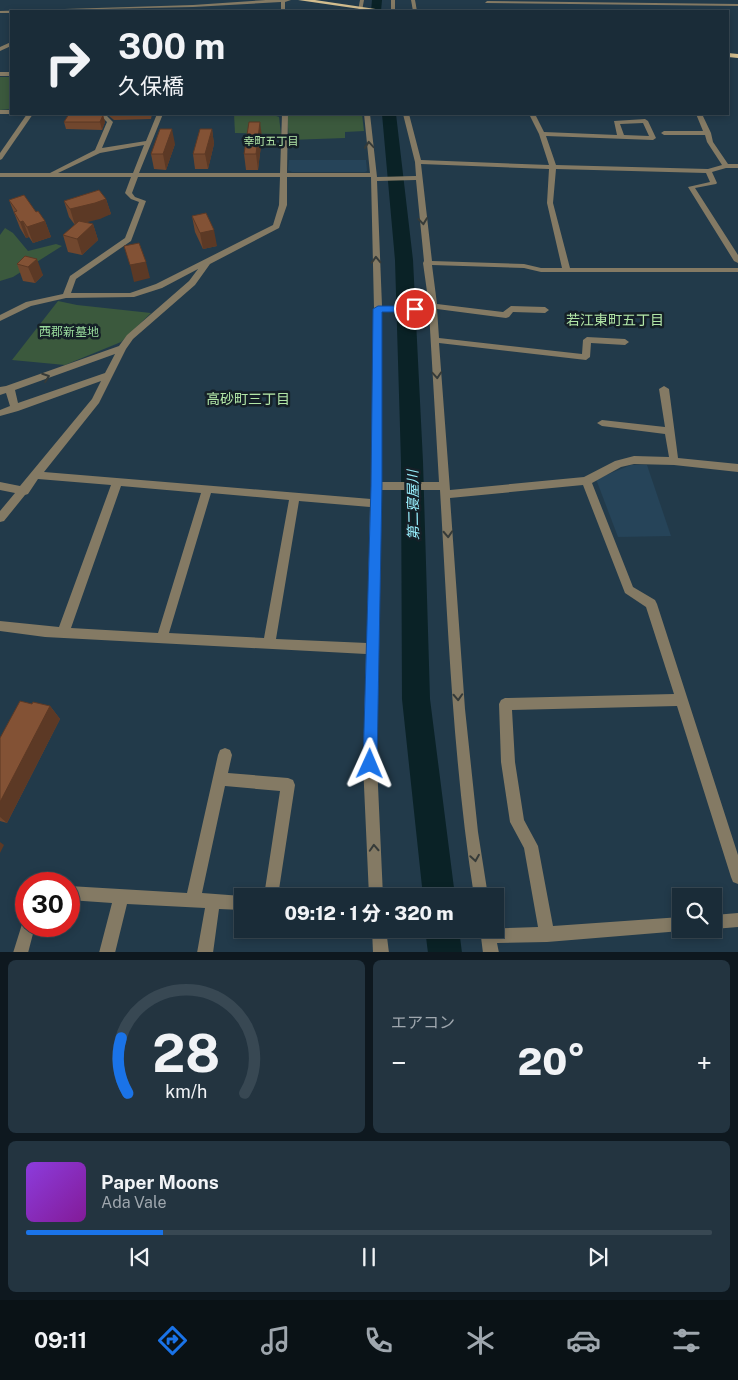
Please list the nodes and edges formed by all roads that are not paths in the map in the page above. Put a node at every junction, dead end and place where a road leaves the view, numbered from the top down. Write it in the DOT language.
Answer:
graph roads {
  1 [pos="138,0"];
  2 [pos="289,0"];
  3 [pos="301,0"];
  4 [pos="362,0"];
  5 [pos="689,0"];
  6 [pos="283,1"];
  7 [pos="487,1"];
  8 [pos="610,1"];
  9 [pos="655,1"];
  10 [pos="540,4"];
  11 [pos="557,4"];
  12 [pos="699,5"];
  13 [pos="738,5"];
  14 [pos="135,7"];
  15 [pos="192,9"];
  16 [pos="362,9"];
  17 [pos="37,10"];
  18 [pos="89,10"];
  19 [pos="543,10"];
  20 [pos="560,10"];
  21 [pos="703,10"];
  22 [pos="29,115"];
  23 [pos="104,115"];
  24 [pos="160,115"];
  25 [pos="284,115"];
  26 [pos="367,115"];
  27 [pos="406,115"];
  28 [pos="532,115"];
  29 [pos="699,115"];
  30 [pos="664,133"];
  31 [pos="708,133"];
  32 [pos="542,134"];
  33 [pos="621,136"];
  34 [pos="149,142"];
  35 [pos="98,151"];
  36 [pos="0,158"];
  37 [pos="418,162"];
  38 [pos="552,166"];
  39 [pos="726,166"];
  40 [pos="738,166"];
  41 [pos="708,170"];
  42 [pos="50,174"];
  43 [pos="0,175"];
  44 [pos="136,175"];
  45 [pos="285,176"];
  46 [pos="374,177"];
  47 [pos="419,178"];
  48 [pos="738,261"];
  49 [pos="207,262"];
  50 [pos="427,263"];
  51 [pos="566,269"];
  52 [pos="738,270"];
  53 [pos="66,296"];
  54 [pos="433,307"];
  55 [pos="378,309"];
  56 [pos="545,310"];
  57 [pos="0,318"];
  58 [pos="435,340"];
  59 [pos="625,342"];
  60 [pos="122,348"];
  61 [pos="110,375"];
  62 [pos="5,389"];
  63 [pos="664,389"];
  64 [pos="0,392"];
  65 [pos="15,409"];
  66 [pos="0,413"];
  67 [pos="602,422"];
  68 [pos="670,431"];
  69 [pos="674,461"];
  70 [pos="738,468"];
  71 [pos="36,475"];
  72 [pos="586,481"];
  73 [pos="117,482"];
  74 [pos="0,486"];
  75 [pos="376,486"];
  76 [pos="207,490"];
  77 [pos="445,490"];
  78 [pos="24,491"];
  79 [pos="295,497"];
  80 [pos="375,503"];
  81 [pos="0,518"];
  82 [pos="0,626"];
  83 [pos="63,633"];
  84 [pos="162,637"];
  85 [pos="269,643"];
  86 [pos="372,649"];
  87 [pos="682,700"];
  88 [pos="226,755"];
  89 [pos="220,779"];
  90 [pos="738,877"];
  91 [pos="273,888"];
  92 [pos="376,888"];
  93 [pos="481,888"];
  94 [pos="80,894"];
  95 [pos="121,897"];
  96 [pos="193,900"];
  97 [pos="214,901"];
  98 [pos="234,902"];
  99 [pos="738,920"];
  100 [pos="722,921"];
  101 [pos="672,925"];
  102 [pos="504,933"];
  103 [pos="548,934"];
  104 [pos="25,937"];
  105 [pos="380,938"];
  106 [pos="488,938"];
  107 [pos="20,952"];
  108 [pos="107,952"];
  109 [pos="205,952"];
  110 [pos="381,952"];
  111 [pos="491,952"];
  1 -- 14 [label="street"];
  2 -- 6 [label="street"];
  3 -- 16 [label="main road"];
  4 -- 16 [label="street"];
  5 -- 12 [label="street"];
  6 -- 15 [label="street"];
  7 -- 10 [label="street"];
  8 -- 9 [label="street"];
  8 -- 11 [label="street"];
  9 -- 12 [label="street"];
  10 -- 11 [label="street"];
  10 -- 19 [label="street"];
  11 -- 20 [label="street"];
  12 -- 13 [label="street"];
  12 -- 21 [label="street"];
  14 -- 15 [label="street"];
  14 -- 18 [label="street"];
  17 -- 18 [label="street"];
  22 -- 36 [label="street"];
  23 -- 35 [label="street"];
  24 -- 34 [label="street"];
  25 -- 45 [label="street"];
  46 -- 26 [label="street, one-way"];
  27 -- 37 [label="street"];
  28 -- 32 [label="street"];
  29 -- 31 [label="street"];
  30 -- 31 [label="street"];
  31 -- 39 [label="street"];
  32 -- 33 [label="street"];
  32 -- 38 [label="street"];
  33 -- 33 [label="street"];
  34 -- 35 [label="street"];
  34 -- 44 [label="street"];
  35 -- 42 [label="street"];
  37 -- 38 [label="street"];
  37 -- 47 [label="street"];
  38 -- 41 [label="street"];
  38 -- 51 [label="street"];
  39 -- 40 [label="street"];
  39 -- 41 [label="street"];
  41 -- 48 [label="street"];
  42 -- 43 [label="street"];
  42 -- 44 [label="street"];
  44 -- 45 [label="street"];
  44 -- 53 [label="street"];
  45 -- 46 [label="street"];
  45 -- 49 [label="street"];
  46 -- 47 [label="street"];
  55 -- 46 [label="street, one-way"];
  47 -- 50 [label="street, one-way"];
  49 -- 53 [label="street"];
  49 -- 60 [label="street"];
  50 -- 51 [label="street"];
  50 -- 54 [label="street"];
  51 -- 52 [label="street"];
  53 -- 57 [label="street"];
  54 -- 55 [label="street"];
  54 -- 56 [label="street"];
  54 -- 58 [label="street"];
  55 -- 75 [label="street"];
  58 -- 59 [label="street"];
  58 -- 77 [label="street, one-way"];
  60 -- 61 [label="street"];
  62 -- 60 [label="street, one-way"];
  61 -- 65 [label="street"];
  61 -- 71 [label="street"];
  62 -- 64 [label="street"];
  62 -- 65 [label="street"];
  63 -- 68 [label="street"];
  65 -- 66 [label="street"];
  67 -- 68 [label="street"];
  68 -- 69 [label="street"];
  69 -- 70 [label="street"];
  69 -- 72 [label="street"];
  71 -- 73 [label="street"];
  71 -- 78 [label="street"];
  72 -- 77 [label="street"];
  72 -- 87 [label="street"];
  73 -- 76 [label="street"];
  73 -- 83 [label="street"];
  74 -- 78 [label="street"];
  75 -- 77 [label="street"];
  75 -- 80 [label="street"];
  76 -- 79 [label="street"];
  76 -- 84 [label="street"];
  77 -- 93 [label="street, one-way"];
  78 -- 81 [label="street"];
  79 -- 80 [label="street"];
  79 -- 85 [label="street"];
  80 -- 86 [label="street"];
  82 -- 83 [label="street"];
  83 -- 84 [label="street"];
  84 -- 85 [label="street"];
  85 -- 86 [label="street"];
  92 -- 86 [label="street, one-way"];
  87 -- 90 [label="street"];
  87 -- 103 [label="street"];
  88 -- 89 [label="street"];
  89 -- 91 [label="street"];
  89 -- 96 [label="street"];
  94 -- 95 [label="street"];
  95 -- 96 [label="street"];
  95 -- 108 [label="street"];
  96 -- 97 [label="street"];
  97 -- 98 [label="street"];
  97 -- 109 [label="street"];
  99 -- 100 [label="street"];
  101 -- 103 [label="street"];
  102 -- 103 [label="street"];
  104 -- 107 [label="street"];
  105 -- 110 [label="street"];
  106 -- 111 [label="street"];
}
